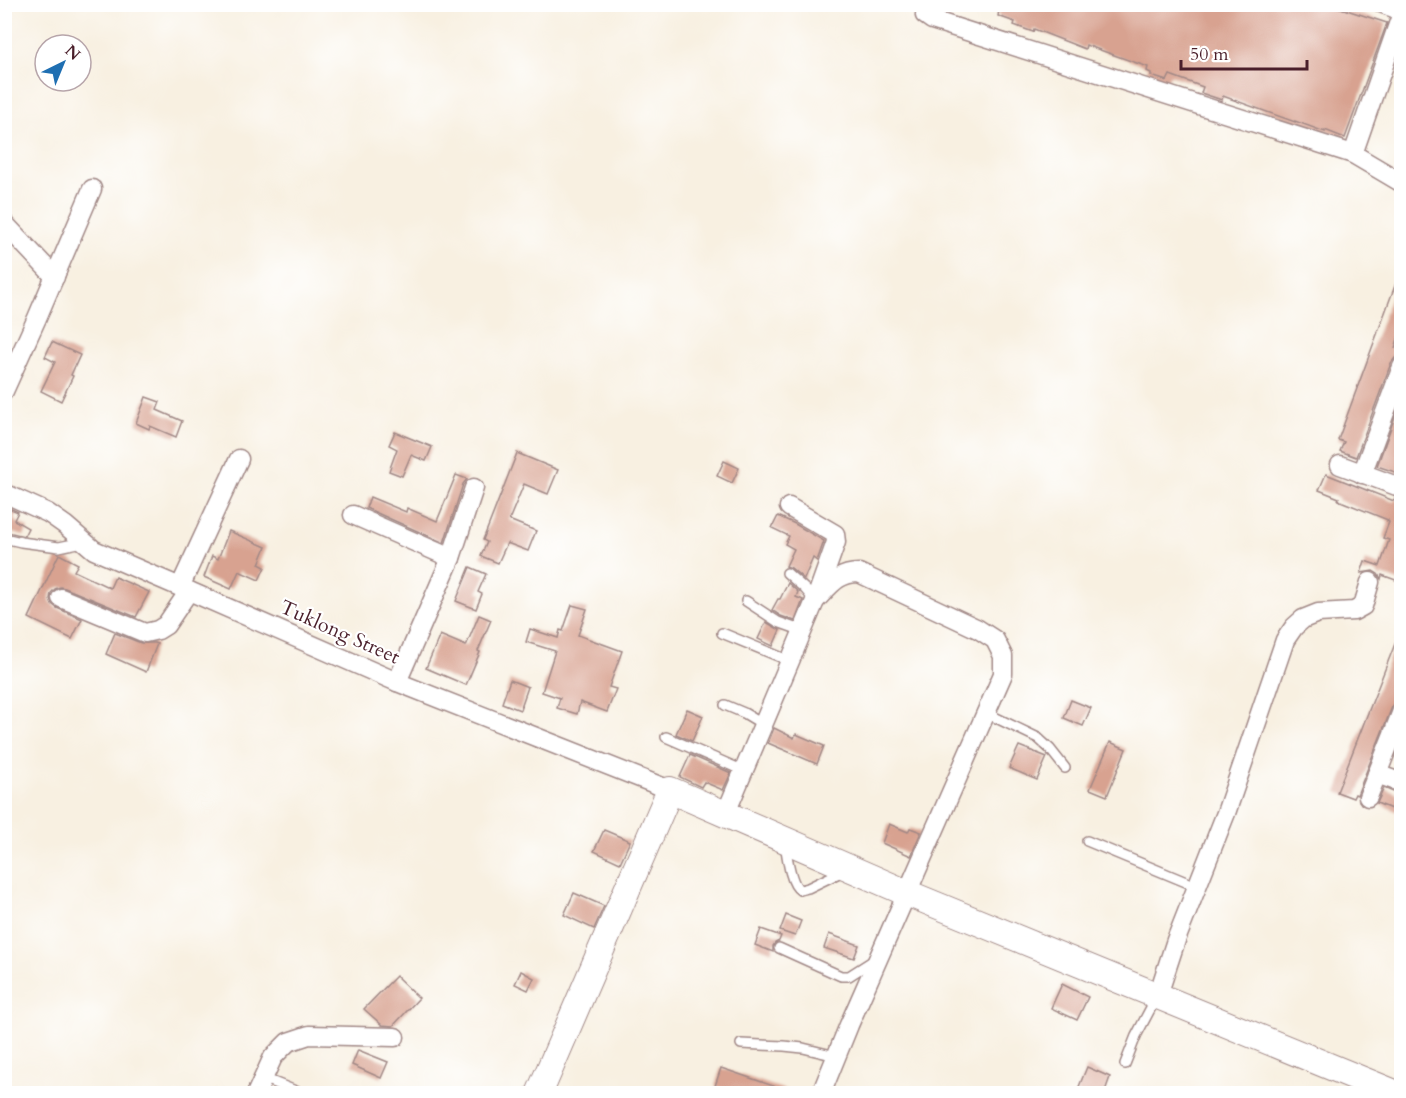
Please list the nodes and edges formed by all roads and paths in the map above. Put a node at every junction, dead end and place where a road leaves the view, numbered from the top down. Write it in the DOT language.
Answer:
graph roads {
  1 [pos="927,4"];
  2 [pos="1383,4"];
  3 [pos="1401,12"];
  4 [pos="1353,154"];
  5 [pos="1401,183"];
  6 [pos="92,189"];
  7 [pos="4,223"];
  8 [pos="55,277"];
  9 [pos="1401,367"];
  10 [pos="4,391"];
  11 [pos="239,459"];
  12 [pos="1340,465"];
  13 [pos="1362,474"];
  14 [pos="474,488"];
  15 [pos="1401,488"];
  16 [pos="4,493"];
  17 [pos="789,507"];
  18 [pos="353,514"];
  19 [pos="4,538"];
  20 [pos="83,542"];
  21 [pos="451,558"];
  22 [pos="787,573"];
  23 [pos="1370,582"];
  24 [pos="185,589"];
  25 [pos="61,598"];
  26 [pos="746,601"];
  27 [pos="815,601"];
  28 [pos="803,631"];
  29 [pos="722,633"];
  30 [pos="790,661"];
  31 [pos="397,682"];
  32 [pos="725,705"];
  33 [pos="1401,711"];
  34 [pos="986,713"];
  35 [pos="764,725"];
  36 [pos="666,737"];
  37 [pos="1065,768"];
  38 [pos="744,771"];
  39 [pos="1377,774"];
  40 [pos="1401,783"];
  41 [pos="670,790"];
  42 [pos="1368,797"];
  43 [pos="725,815"];
  44 [pos="784,841"];
  45 [pos="1087,841"];
  46 [pos="850,868"];
  47 [pos="1197,887"];
  48 [pos="907,893"];
  49 [pos="779,948"];
  50 [pos="878,958"];
  51 [pos="1158,995"];
  52 [pos="395,1037"];
  53 [pos="741,1044"];
  54 [pos="836,1056"];
  55 [pos="1125,1064"];
  56 [pos="259,1086"];
  57 [pos="1397,1090"];
  58 [pos="303,1094"];
  59 [pos="539,1094"];
  60 [pos="821,1094"];
  1 -- 4 [label="street"];
  2 -- 3 [label="street"];
  3 -- 4 [label="street"];
  4 -- 5 [label="street"];
  6 -- 8 [label="street"];
  7 -- 8 [label="street"];
  8 -- 10 [label="street"];
  9 -- 13 [label="street"];
  11 -- 24 [label="street"];
  12 -- 13 [label="street"];
  13 -- 15 [label="street"];
  14 -- 21 [label="street"];
  16 -- 20 [label="street, Tuklong Street"];
  17 -- 27 [label="street"];
  18 -- 21 [label="street"];
  19 -- 20 [label="lane"];
  20 -- 24 [label="street, Tuklong Street"];
  21 -- 31 [label="street"];
  22 -- 27 [label="lane"];
  23 -- 47 [label="street"];
  24 -- 25 [label="street"];
  24 -- 31 [label="street, Tuklong Street"];
  26 -- 28 [label="lane"];
  27 -- 28 [label="street"];
  27 -- 34 [label="street"];
  28 -- 30 [label="street"];
  29 -- 30 [label="lane"];
  30 -- 35 [label="street"];
  31 -- 41 [label="street, Tuklong Street"];
  32 -- 35 [label="lane"];
  33 -- 39 [label="street"];
  34 -- 37 [label="lane"];
  34 -- 48 [label="street"];
  35 -- 38 [label="street"];
  36 -- 38 [label="lane"];
  38 -- 43 [label="street"];
  39 -- 40 [label="street"];
  39 -- 42 [label="street"];
  41 -- 43 [label="street"];
  41 -- 59 [label="street"];
  43 -- 44 [label="street"];
  44 -- 46 [label="street"];
  44 -- 46 [label="lane"];
  45 -- 47 [label="lane"];
  46 -- 48 [label="street"];
  47 -- 51 [label="street"];
  48 -- 50 [label="street"];
  48 -- 51 [label="street"];
  49 -- 50 [label="lane"];
  50 -- 54 [label="street"];
  51 -- 55 [label="lane"];
  51 -- 57 [label="street"];
  52 -- 56 [label="street"];
  53 -- 54 [label="lane"];
  54 -- 60 [label="street"];
  56 -- 58 [label="lane"];
}
